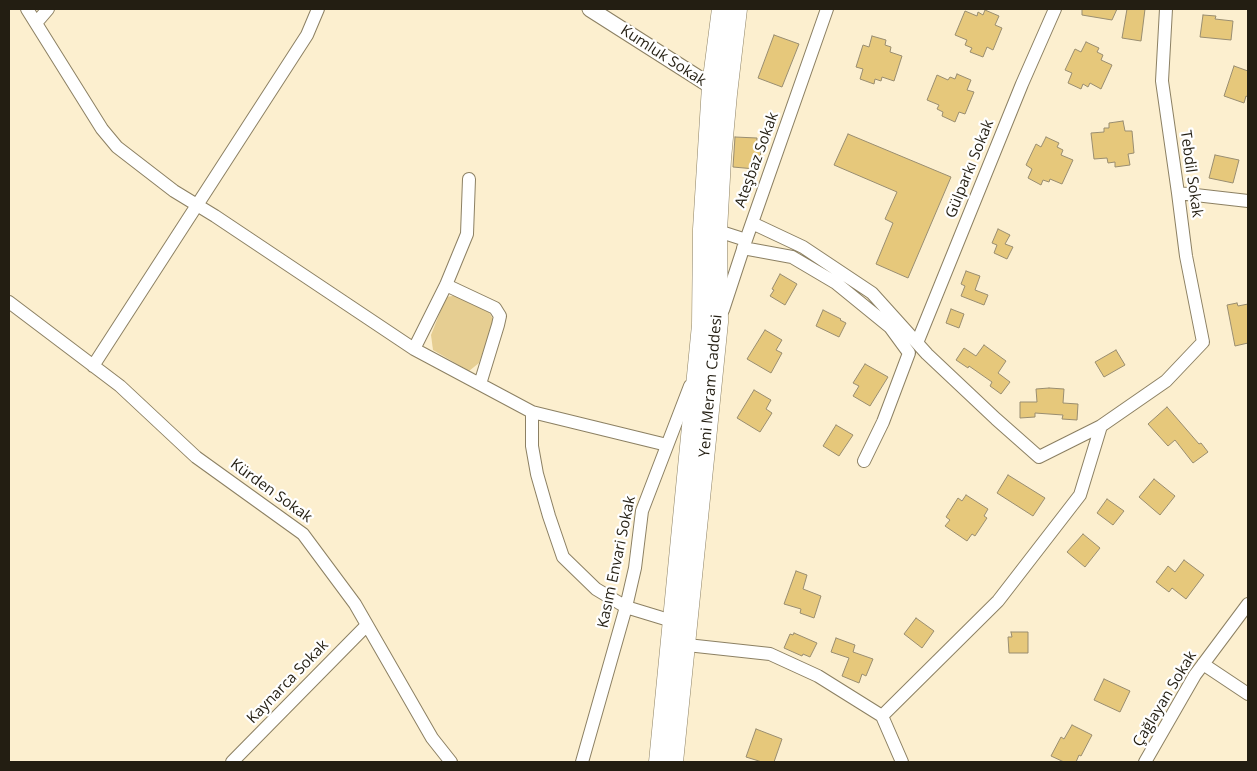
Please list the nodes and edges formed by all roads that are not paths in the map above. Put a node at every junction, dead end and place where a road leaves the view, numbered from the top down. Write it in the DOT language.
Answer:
graph roads {
  1 [pos="27,9"];
  2 [pos="48,9"];
  3 [pos="318,9"];
  4 [pos="590,9"];
  5 [pos="721,9"];
  6 [pos="738,9"];
  7 [pos="827,9"];
  8 [pos="1055,9"];
  9 [pos="1166,9"];
  10 [pos="36,23"];
  11 [pos="710,86"];
  12 [pos="469,179"];
  13 [pos="1178,192"];
  14 [pos="1248,201"];
  15 [pos="197,205"];
  16 [pos="752,223"];
  17 [pos="718,231"];
  18 [pos="745,244"];
  19 [pos="446,285"];
  20 [pos="9,302"];
  21 [pos="719,322"];
  22 [pos="917,343"];
  23 [pos="414,349"];
  24 [pos="93,366"];
  25 [pos="696,372"];
  26 [pos="480,384"];
  27 [pos="532,412"];
  28 [pos="1101,426"];
  29 [pos="667,445"];
  30 [pos="864,460"];
  31 [pos="1248,604"];
  32 [pos="626,607"];
  33 [pos="672,621"];
  34 [pos="367,625"];
  35 [pos="687,645"];
  36 [pos="1203,664"];
  37 [pos="1248,694"];
  38 [pos="882,716"];
  39 [pos="232,762"];
  40 [pos="451,762"];
  41 [pos="582,762"];
  42 [pos="658,762"];
  43 [pos="674,762"];
  44 [pos="902,762"];
  45 [pos="1145,762"];
  1 -- 10 [label="street"];
  2 -- 10 [label="street"];
  3 -- 15 [label="street"];
  4 -- 11 [label="street, Kumluk Sokak"];
  5 -- 11 [label="main road, Yeni Meram Caddesi"];
  6 -- 17 [label="main road, Yeni Meram Caddesi"];
  7 -- 16 [label="street, Ateşbaz Sokak"];
  8 -- 22 [label="street, Gülparkı Sokak"];
  9 -- 13 [label="street, Tebdil Sokak"];
  10 -- 15 [label="street"];
  11 -- 25 [label="main road, Yeni Meram Caddesi"];
  12 -- 19 [label="street"];
  13 -- 14 [label="street"];
  13 -- 28 [label="street, Tebdil Sokak"];
  15 -- 23 [label="street"];
  15 -- 24 [label="street"];
  16 -- 18 [label="street, Ateşbaz Sokak"];
  16 -- 22 [label="street"];
  17 -- 18 [label="street"];
  17 -- 21 [label="main road, Yeni Meram Caddesi"];
  18 -- 21 [label="street, Ateşbaz Sokak"];
  18 -- 30 [label="street"];
  19 -- 23 [label="street"];
  19 -- 26 [label="street"];
  20 -- 24 [label="street, Kürden Sokak"];
  21 -- 35 [label="main road, Yeni Meram Caddesi"];
  22 -- 28 [label="street"];
  23 -- 26 [label="street"];
  24 -- 34 [label="street, Kürden Sokak"];
  25 -- 29 [label="street, Kasım Envari Sokak"];
  25 -- 33 [label="main road, Yeni Meram Caddesi"];
  26 -- 27 [label="street"];
  27 -- 29 [label="street"];
  27 -- 32 [label="street"];
  28 -- 38 [label="street"];
  29 -- 32 [label="street, Kasım Envari Sokak"];
  31 -- 36 [label="street, Çağlayan Sokak"];
  32 -- 33 [label="street"];
  32 -- 41 [label="street, Kasım Envari Sokak"];
  33 -- 42 [label="main road, Yeni Meram Caddesi"];
  34 -- 39 [label="street, Kaynarca Sokak"];
  34 -- 40 [label="street, Kürden Sokak"];
  35 -- 38 [label="street"];
  35 -- 43 [label="main road, Yeni Meram Caddesi"];
  36 -- 37 [label="street"];
  36 -- 45 [label="street, Çağlayan Sokak"];
  38 -- 44 [label="street"];
}
